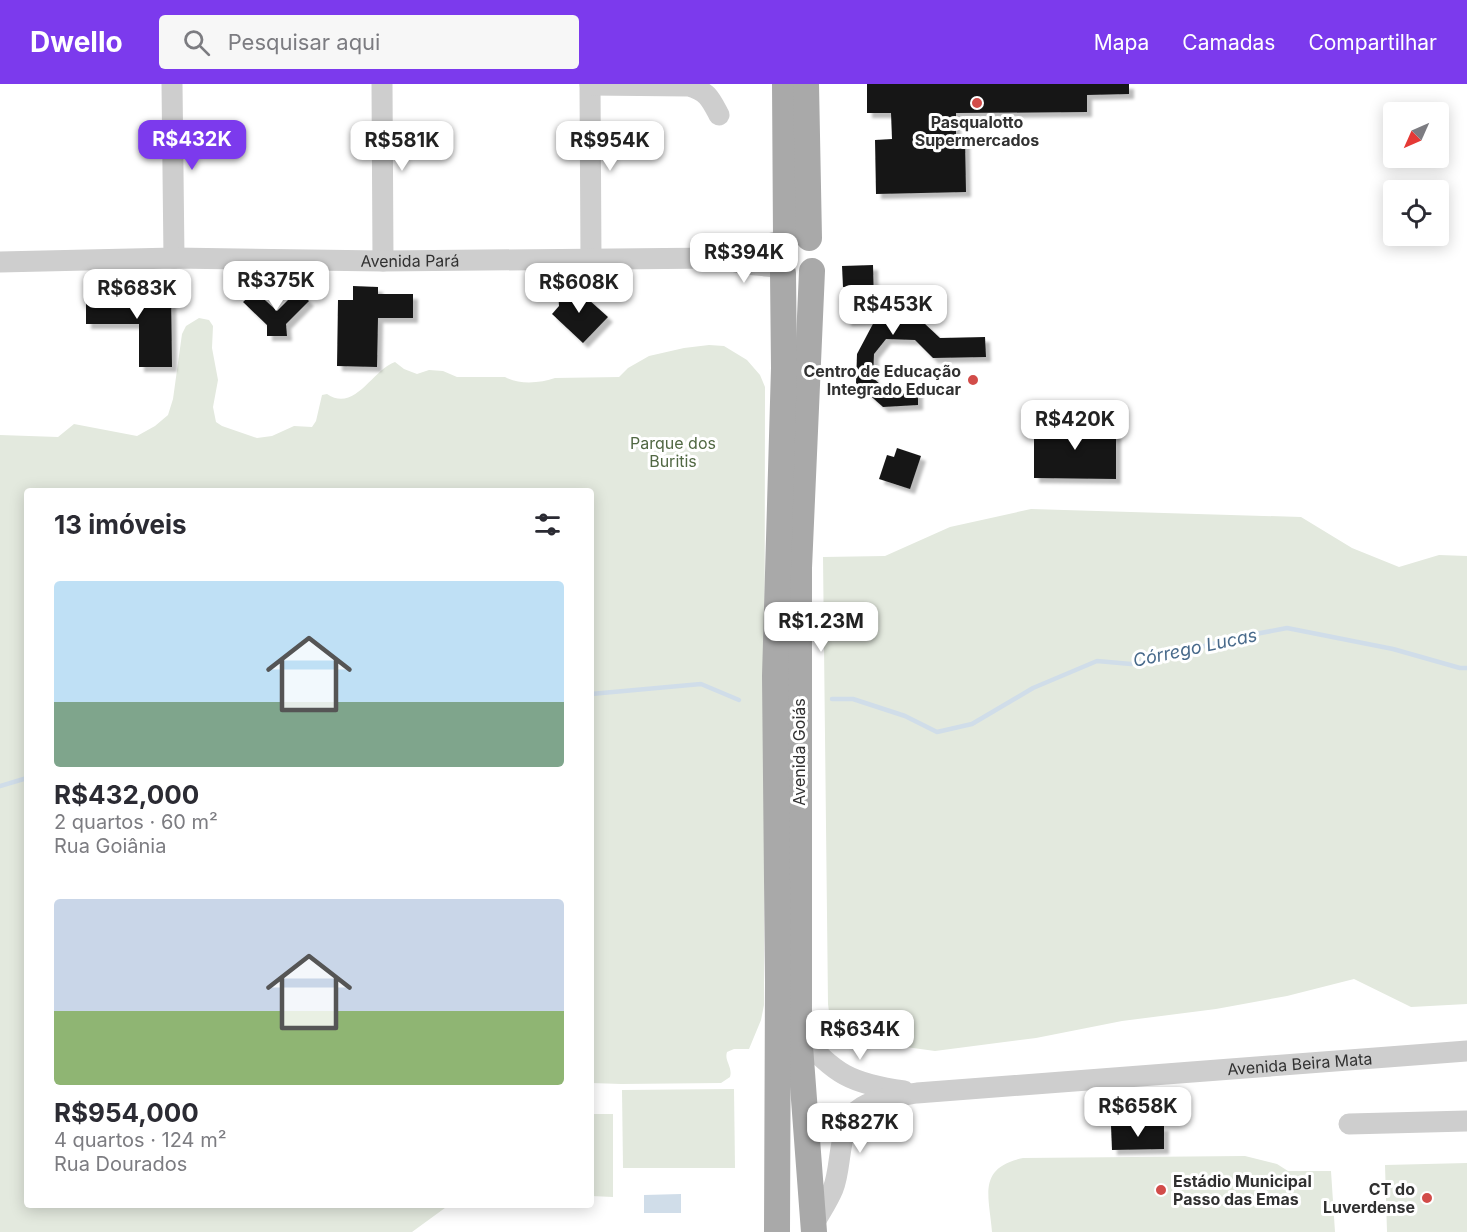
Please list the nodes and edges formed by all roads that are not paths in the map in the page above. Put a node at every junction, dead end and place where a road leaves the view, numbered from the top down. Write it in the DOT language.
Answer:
graph roads {
  1 [pos="172,84"];
  2 [pos="382,84"];
  3 [pos="590,84"];
  4 [pos="785,84"];
  5 [pos="806,84"];
  6 [pos="719,115"];
  7 [pos="792,239"];
  8 [pos="174,258"];
  9 [pos="717,258"];
  10 [pos="591,260"];
  11 [pos="383,261"];
  12 [pos="0,262"];
  13 [pos="780,270"];
  14 [pos="812,271"];
  15 [pos="799,1033"];
  16 [pos="1467,1050"];
  17 [pos="917,1093"];
  18 [pos="1467,1121"];
  19 [pos="1349,1124"];
  20 [pos="813,1229"];
  21 [pos="777,1231"];
  1 -- 8 [label="street"];
  2 -- 11 [label="street"];
  3 -- 6 [label="street"];
  3 -- 10 [label="street"];
  4 -- 7 [label="main road"];
  5 -- 7 [label="main road"];
  7 -- 9 [label="street, Avenida Pará"];
  7 -- 13 [label="main road"];
  7 -- 14 [label="main road"];
  8 -- 11 [label="street, Avenida Pará"];
  8 -- 12 [label="street, Avenida Pará"];
  9 -- 10 [label="street, Avenida Pará"];
  9 -- 13 [label="street"];
  10 -- 11 [label="street, Avenida Pará"];
  13 -- 14 [label="main road"];
  13 -- 21 [label="main road, Avenida Goiás"];
  14 -- 15 [label="main road, Avenida Goiás"];
  15 -- 17 [label="street, Avenida Beira Mata"];
  15 -- 20 [label="main road, Avenida Goiás"];
  16 -- 17 [label="street, Avenida Beira Mata"];
  17 -- 20 [label="street, Avenida Beira Mata"];
  18 -- 19 [label="street"];
  20 -- 21 [label="main road"];
}
